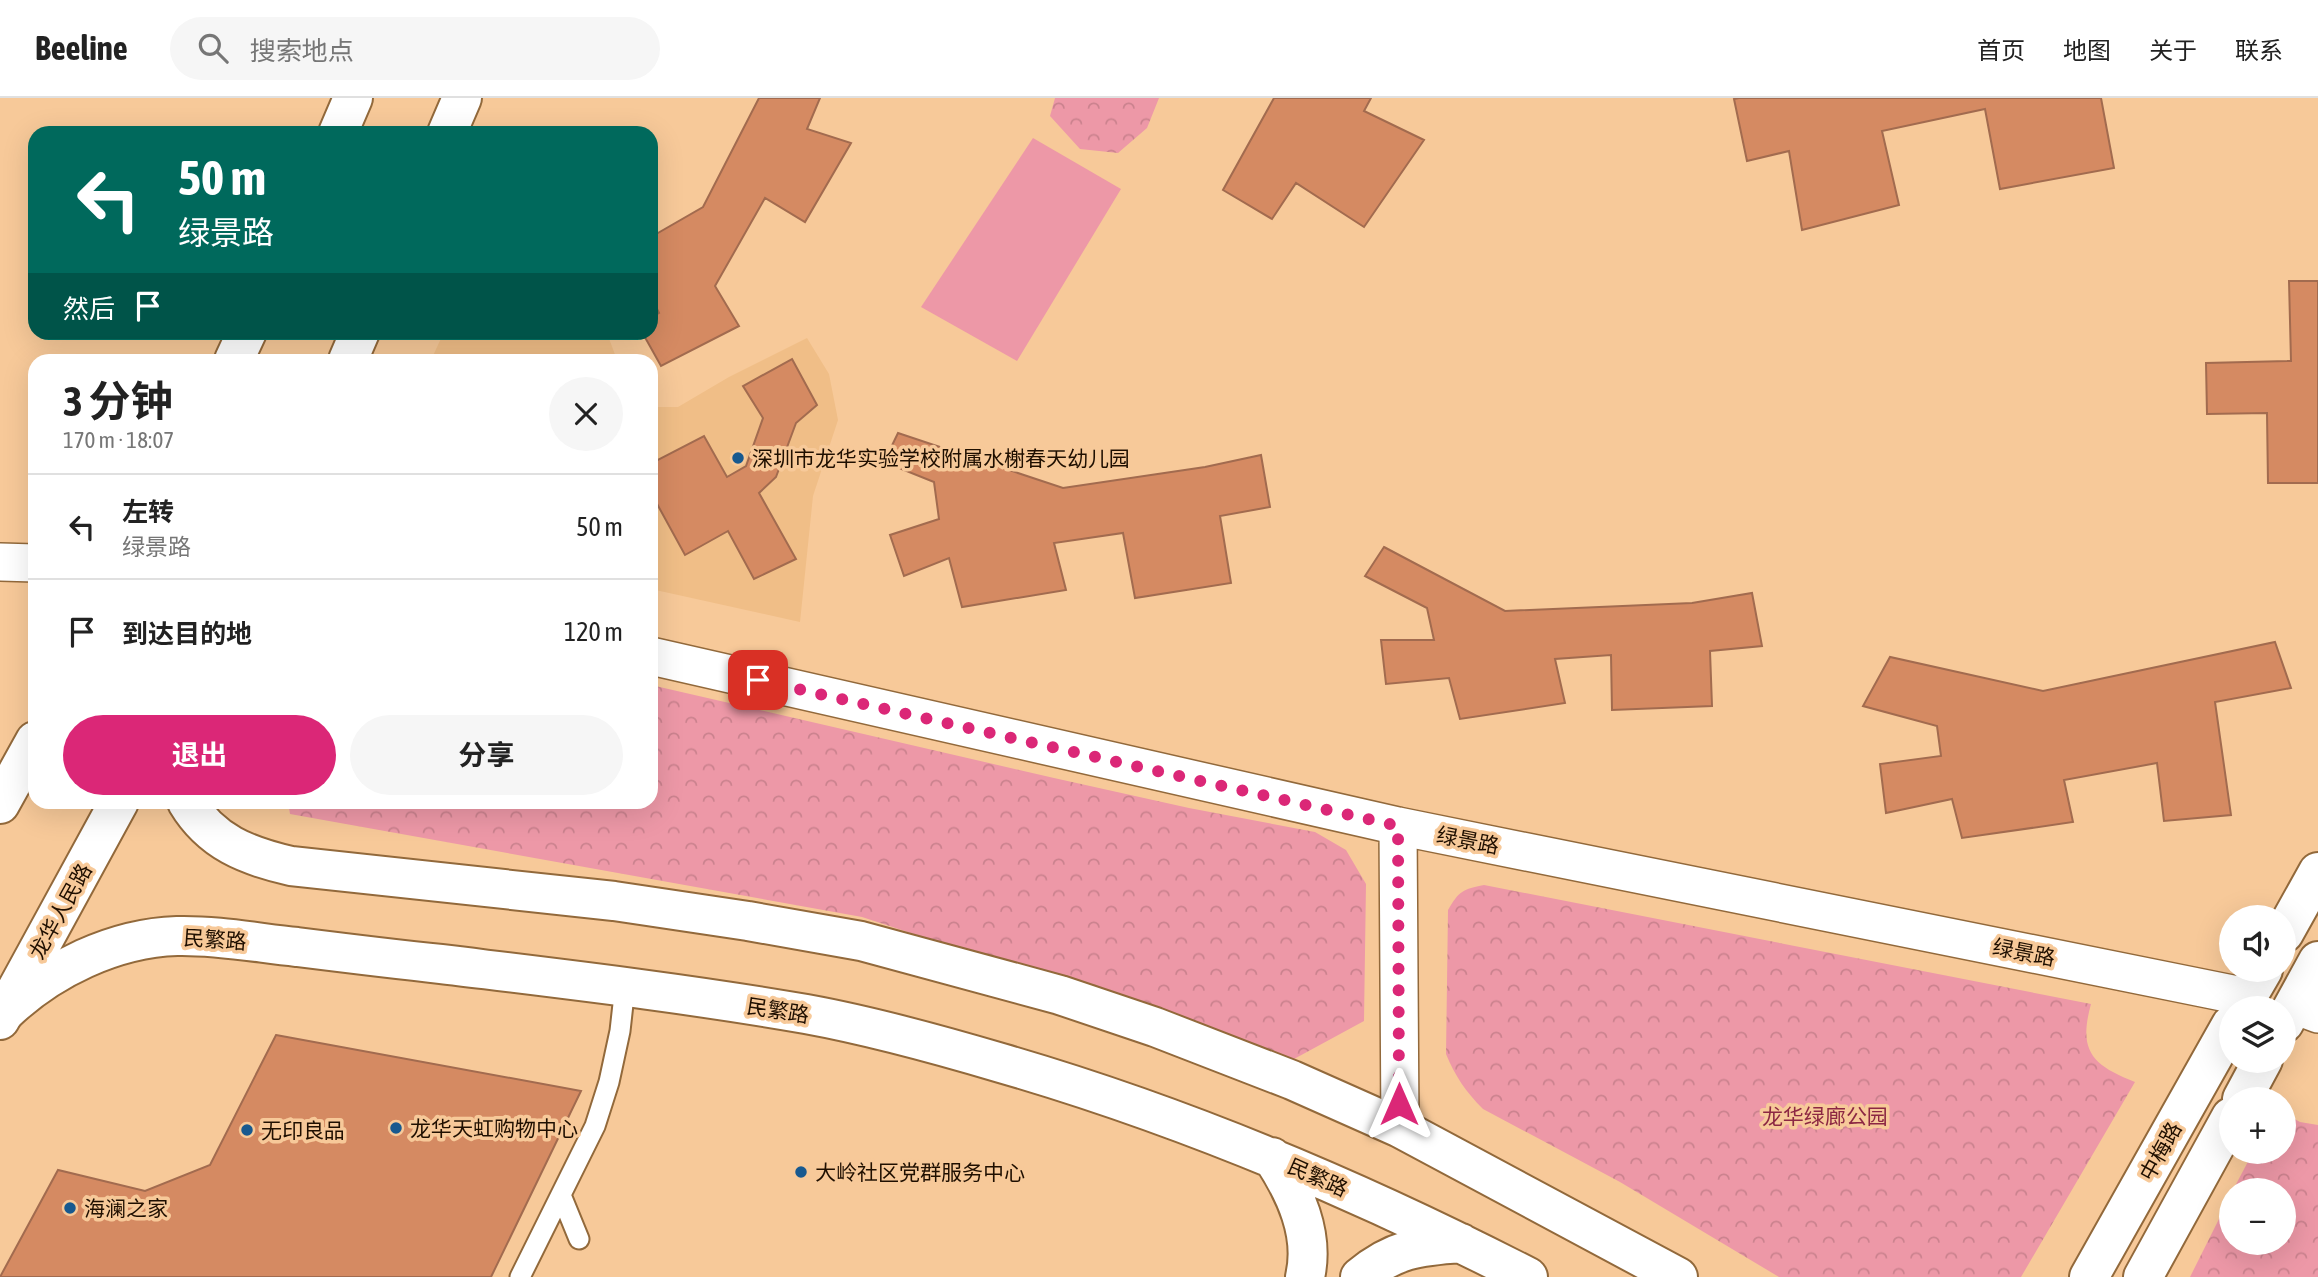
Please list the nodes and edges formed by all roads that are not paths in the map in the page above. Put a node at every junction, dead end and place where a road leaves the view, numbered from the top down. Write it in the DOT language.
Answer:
graph roads {
  1 [pos="353,98"];
  2 [pos="462,98"];
  3 [pos="341,126"];
  4 [pos="450,126"];
  5 [pos="0,562"];
  6 [pos="28,563"];
  7 [pos="658,658"];
  8 [pos="28,753"];
  9 [pos="0,804"];
  10 [pos="115,809"];
  11 [pos="193,809"];
  12 [pos="1398,826"];
  13 [pos="2318,873"];
  14 [pos="2296,912"];
  15 [pos="2318,961"];
  16 [pos="625,986"];
  17 [pos="2227,996"];
  18 [pos="2299,1014"];
  19 [pos="2,1017"];
  20 [pos="2219,1048"];
  21 [pos="1400,1128"];
  22 [pos="2219,1140"];
  23 [pos="1272,1157"];
  24 [pos="561,1195"];
  25 [pos="579,1239"];
  26 [pos="1463,1243"];
  27 [pos="520,1277"];
  28 [pos="1305,1277"];
  29 [pos="1360,1277"];
  30 [pos="1528,1277"];
  31 [pos="1678,1277"];
  32 [pos="2090,1277"];
  33 [pos="2143,1277"];
  1 -- 3 [label="main road"];
  2 -- 4 [label="main road"];
  5 -- 6 [label="street"];
  7 -- 12 [label="street, 绿景路"];
  8 -- 9 [label="main road"];
  10 -- 19 [label="main road, 龙华人民路"];
  11 -- 21 [label="main road"];
  12 -- 17 [label="street, 绿景路"];
  12 -- 21 [label="street"];
  13 -- 14 [label="main road"];
  15 -- 18 [label="main road"];
  16 -- 19 [label="main road, 民繁路"];
  16 -- 23 [label="main road, 民繁路"];
  16 -- 24 [label="lane"];
  20 -- 32 [label="main road, 中梅路"];
  21 -- 31 [label="main road"];
  22 -- 33 [label="main road"];
  23 -- 26 [label="main road, 民繁路"];
  23 -- 28 [label="main road"];
  24 -- 25 [label="lane"];
  24 -- 27 [label="lane"];
  26 -- 29 [label="main road"];
  26 -- 30 [label="main road, 民繁路"];
}
